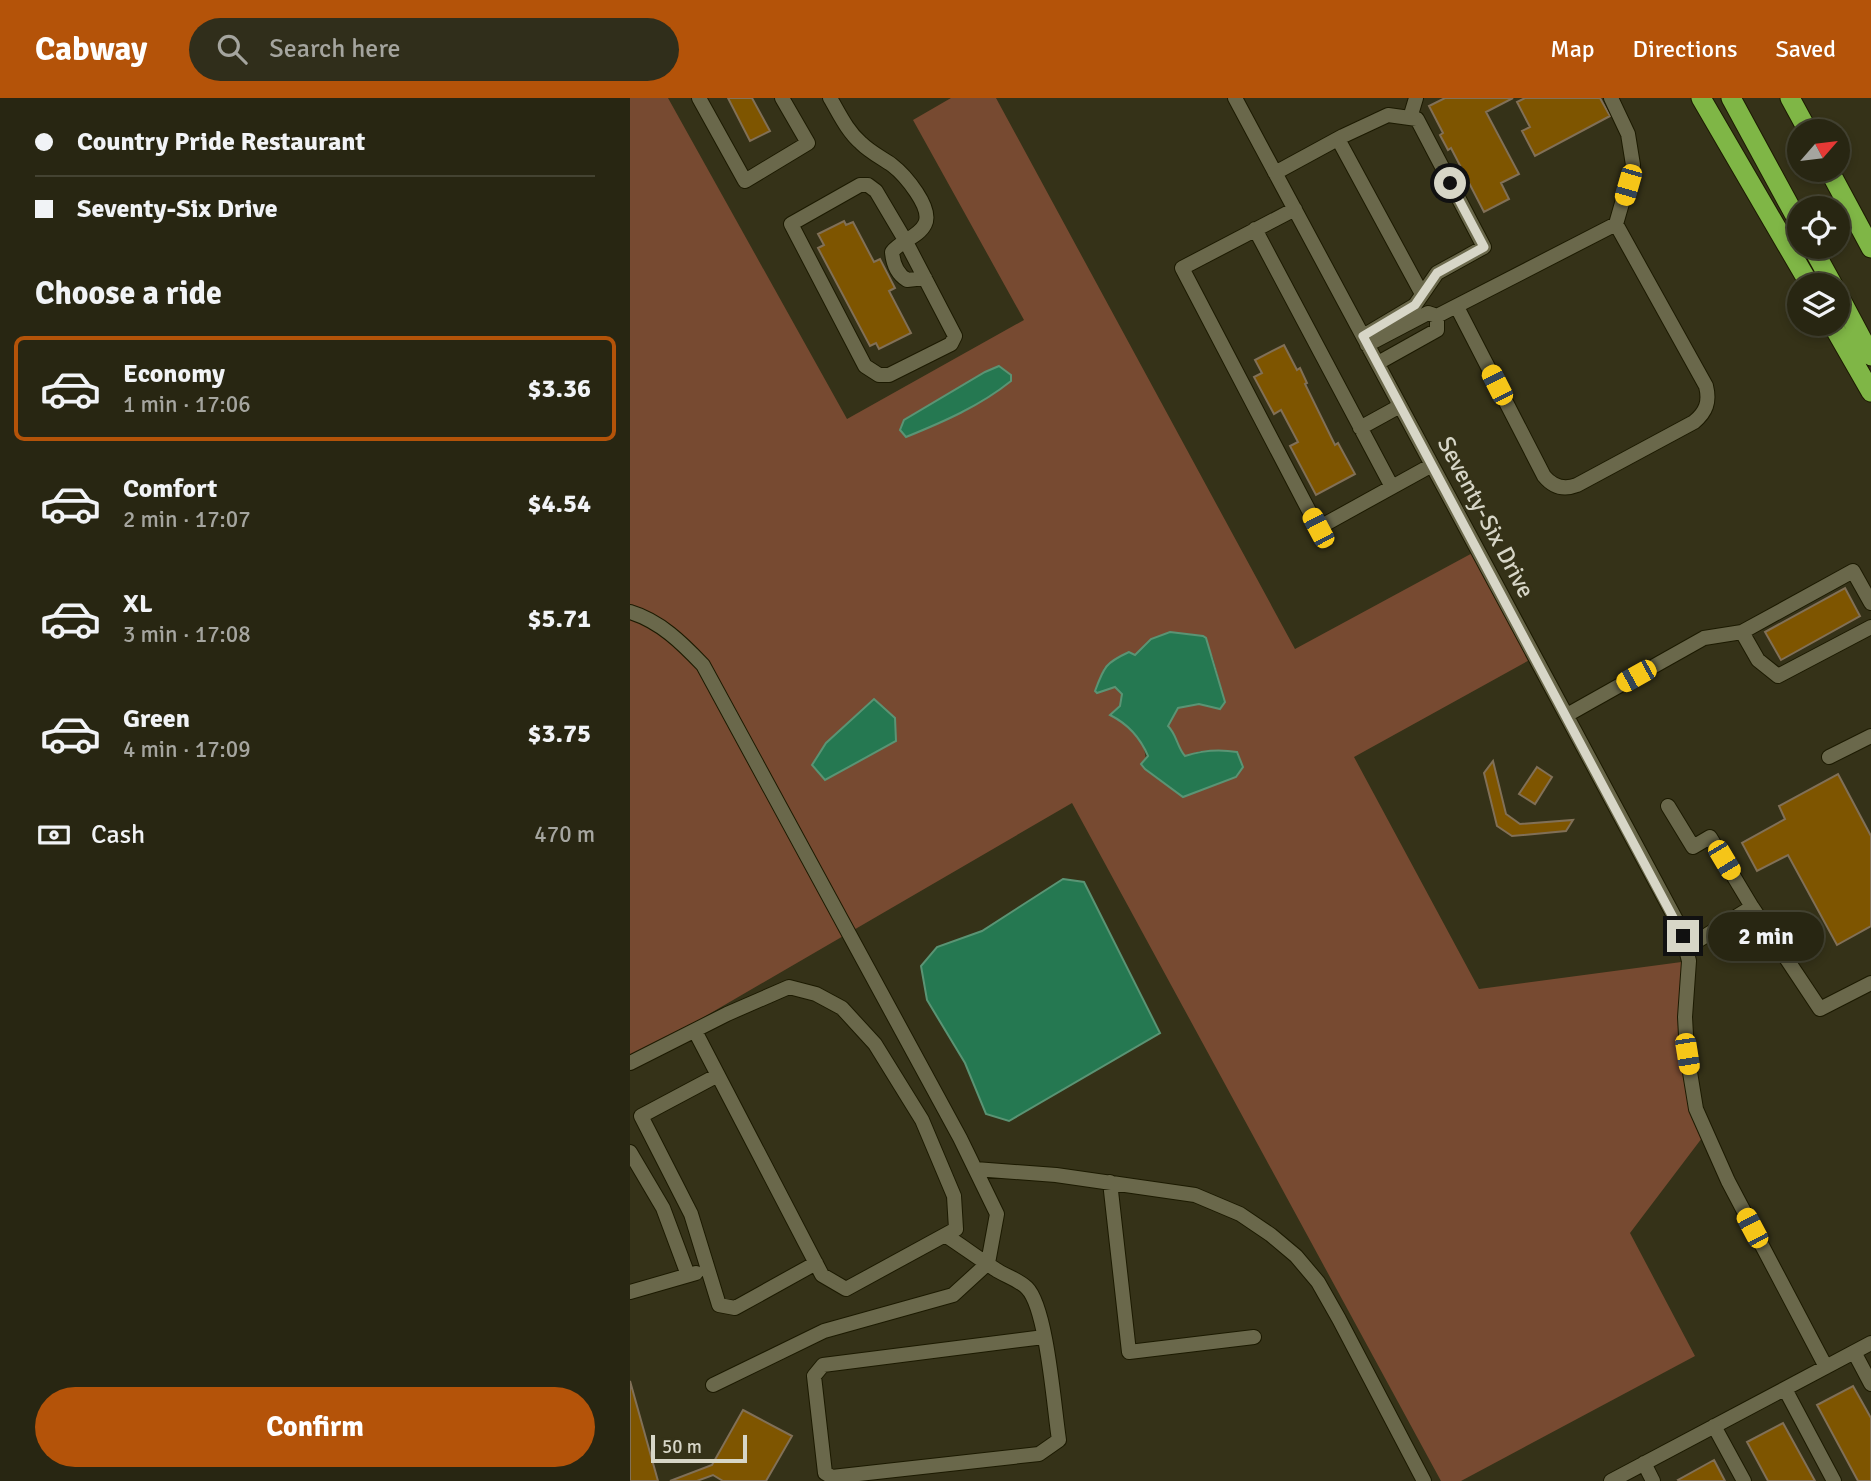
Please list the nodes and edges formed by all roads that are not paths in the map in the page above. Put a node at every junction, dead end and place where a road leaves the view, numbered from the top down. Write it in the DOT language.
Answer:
graph roads {
  1 [pos="699,98"];
  2 [pos="782,98"];
  3 [pos="830,98"];
  4 [pos="1235,98"];
  5 [pos="1416,98"];
  6 [pos="1611,98"];
  7 [pos="1701,98"];
  8 [pos="1731,98"];
  9 [pos="1790,98"];
  10 [pos="1410,118"];
  11 [pos="1801,119"];
  12 [pos="1338,139"];
  13 [pos="1275,173"];
  14 [pos="1835,182"];
  15 [pos="1787,201"];
  16 [pos="1295,209"];
  17 [pos="1616,224"];
  18 [pos="1255,229"];
  19 [pos="905,240"];
  20 [pos="1871,248"];
  21 [pos="1803,273"];
  22 [pos="925,278"];
  23 [pos="1422,294"];
  24 [pos="1457,307"];
  25 [pos="1437,316"];
  26 [pos="1850,317"];
  27 [pos="1839,336"];
  28 [pos="1365,340"];
  29 [pos="1871,356"];
  30 [pos="1378,363"];
  31 [pos="1871,392"];
  32 [pos="1400,406"];
  33 [pos="1360,428"];
  34 [pos="1432,465"];
  35 [pos="1392,487"];
  36 [pos="1871,603"];
  37 [pos="630,612"];
  38 [pos="1871,627"];
  39 [pos="1742,632"];
  40 [pos="1567,715"];
  41 [pos="1871,736"];
  42 [pos="1829,757"];
  43 [pos="1668,806"];
  44 [pos="1752,907"];
  45 [pos="1688,955"];
  46 [pos="1871,983"];
  47 [pos="695,1031"];
  48 [pos="632,1061"];
  49 [pos="718,1075"];
  50 [pos="635,1120"];
  51 [pos="630,1152"];
  52 [pos="975,1169"];
  53 [pos="1110,1182"];
  54 [pos="945,1235"];
  55 [pos="988,1263"];
  56 [pos="816,1264"];
  57 [pos="708,1270"];
  58 [pos="688,1275"];
  59 [pos="630,1292"];
  60 [pos="1044,1337"];
  61 [pos="1254,1337"];
  62 [pos="1871,1343"];
  63 [pos="1854,1352"];
  64 [pos="1826,1367"];
  65 [pos="1871,1384"];
  66 [pos="713,1385"];
  67 [pos="1784,1389"];
  68 [pos="1714,1426"];
  69 [pos="1644,1463"];
  70 [pos="1424,1481"];
  71 [pos="1611,1481"];
  72 [pos="1654,1481"];
  73 [pos="1744,1481"];
  74 [pos="1834,1481"];
  1 -- 2 [label="street"];
  3 -- 19 [label="street"];
  4 -- 13 [label="street, Seventy-Six Drive"];
  5 -- 10 [label="street"];
  6 -- 17 [label="street"];
  7 -- 21 [label="highway"];
  8 -- 15 [label="highway"];
  9 -- 11 [label="highway"];
  10 -- 12 [label="street"];
  10 -- 23 [label="street"];
  12 -- 13 [label="street"];
  12 -- 23 [label="street"];
  13 -- 16 [label="street, Seventy-Six Drive"];
  14 -- 20 [label="highway"];
  16 -- 18 [label="street"];
  16 -- 28 [label="street, Seventy-Six Drive"];
  17 -- 24 [label="street"];
  17 -- 24 [label="street"];
  18 -- 33 [label="street"];
  18 -- 35 [label="street"];
  19 -- 22 [label="street"];
  19 -- 22 [label="street"];
  19 -- 22 [label="street"];
  23 -- 28 [label="street"];
  24 -- 25 [label="street"];
  25 -- 28 [label="street"];
  25 -- 30 [label="street"];
  26 -- 29 [label="highway"];
  27 -- 31 [label="highway"];
  28 -- 30 [label="street, Seventy-Six Drive"];
  30 -- 32 [label="street, Seventy-Six Drive"];
  32 -- 33 [label="street"];
  32 -- 34 [label="street, Seventy-Six Drive"];
  33 -- 35 [label="street"];
  34 -- 35 [label="street"];
  34 -- 40 [label="street, Seventy-Six Drive"];
  36 -- 39 [label="street"];
  37 -- 52 [label="street"];
  38 -- 39 [label="street"];
  39 -- 40 [label="street"];
  40 -- 45 [label="street, Seventy-Six Drive"];
  41 -- 42 [label="street"];
  43 -- 44 [label="street"];
  44 -- 45 [label="street"];
  44 -- 46 [label="street"];
  45 -- 64 [label="street"];
  47 -- 48 [label="street"];
  47 -- 49 [label="street"];
  47 -- 54 [label="street"];
  49 -- 50 [label="street"];
  49 -- 56 [label="street"];
  50 -- 57 [label="street"];
  51 -- 58 [label="street"];
  52 -- 53 [label="street"];
  52 -- 55 [label="street"];
  53 -- 61 [label="street"];
  53 -- 70 [label="street"];
  54 -- 55 [label="street"];
  54 -- 56 [label="street"];
  55 -- 60 [label="street"];
  55 -- 66 [label="street"];
  56 -- 57 [label="street"];
  57 -- 58 [label="street"];
  58 -- 59 [label="street"];
  60 -- 60 [label="street"];
  62 -- 63 [label="street"];
  63 -- 64 [label="street"];
  63 -- 65 [label="street"];
  64 -- 67 [label="street"];
  67 -- 68 [label="street"];
  67 -- 74 [label="street"];
  68 -- 69 [label="street"];
  68 -- 73 [label="street"];
  69 -- 71 [label="street"];
  69 -- 72 [label="street"];
}
